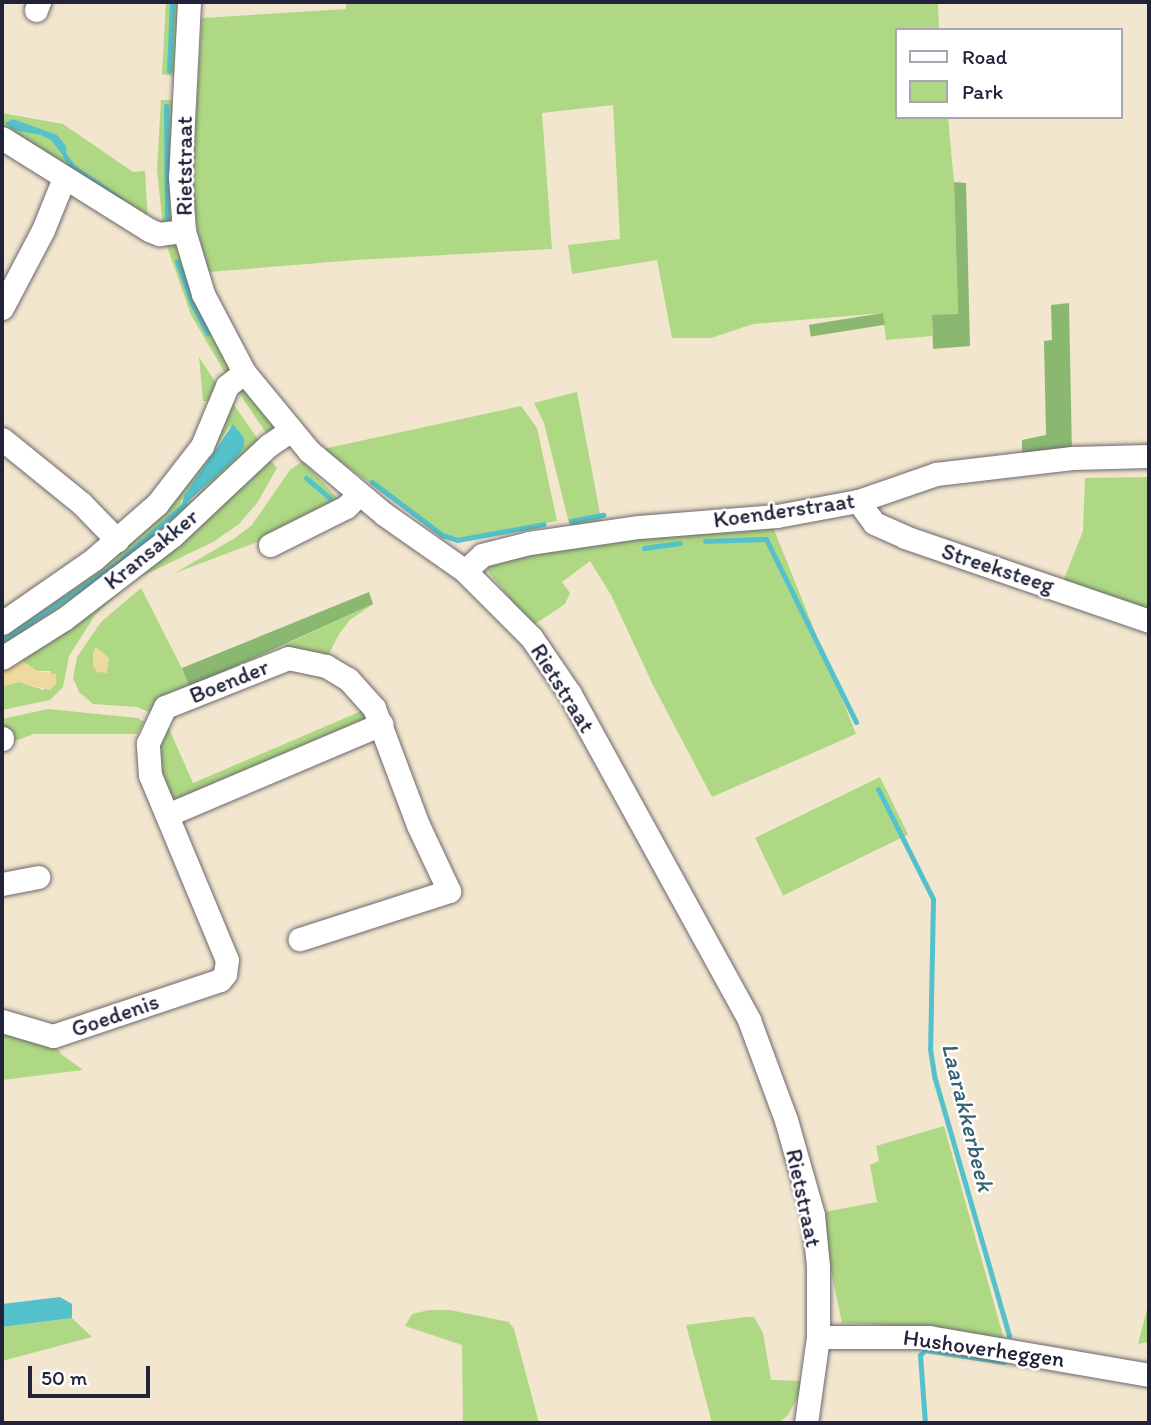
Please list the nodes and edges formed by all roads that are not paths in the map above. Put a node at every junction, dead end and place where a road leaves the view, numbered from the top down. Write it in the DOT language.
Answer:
graph roads {
  1 [pos="189,2"];
  2 [pos="2,138"];
  3 [pos="64,178"];
  4 [pos="184,231"];
  5 [pos="2,309"];
  6 [pos="244,372"];
  7 [pos="291,430"];
  8 [pos="2,439"];
  9 [pos="1149,456"];
  10 [pos="359,494"];
  11 [pos="858,500"];
  12 [pos="117,540"];
  13 [pos="270,545"];
  14 [pos="466,571"];
  15 [pos="1149,621"];
  16 [pos="2,623"];
  17 [pos="2,658"];
  18 [pos="381,724"];
  19 [pos="167,815"];
  20 [pos="38,877"];
  21 [pos="2,884"];
  22 [pos="300,939"];
  23 [pos="225,974"];
  24 [pos="2,1021"];
  25 [pos="818,1337"];
  26 [pos="1149,1374"];
  27 [pos="806,1423"];
  1 -- 4 [label="street, Rietstraat"];
  2 -- 3 [label="street"];
  3 -- 4 [label="street"];
  3 -- 5 [label="street"];
  4 -- 6 [label="street, Rietstraat"];
  6 -- 7 [label="street, Rietstraat"];
  6 -- 12 [label="street, Kransakker"];
  7 -- 10 [label="street, Rietstraat"];
  7 -- 17 [label="street, Kransakker"];
  8 -- 12 [label="street"];
  9 -- 11 [label="street, Koenderstraat"];
  10 -- 13 [label="street"];
  10 -- 14 [label="street, Rietstraat"];
  11 -- 14 [label="street, Koenderstraat"];
  11 -- 15 [label="street, Streeksteeg"];
  12 -- 16 [label="street, Kransakker"];
  14 -- 25 [label="street, Rietstraat"];
  18 -- 19 [label="street"];
  18 -- 19 [label="street, Boender"];
  18 -- 22 [label="street, Boender"];
  19 -- 23 [label="street, Boender"];
  20 -- 21 [label="street"];
  23 -- 24 [label="street, Goedenis"];
  25 -- 26 [label="street, Hushoverheggen"];
  25 -- 27 [label="street, Rietstraat"];
}
